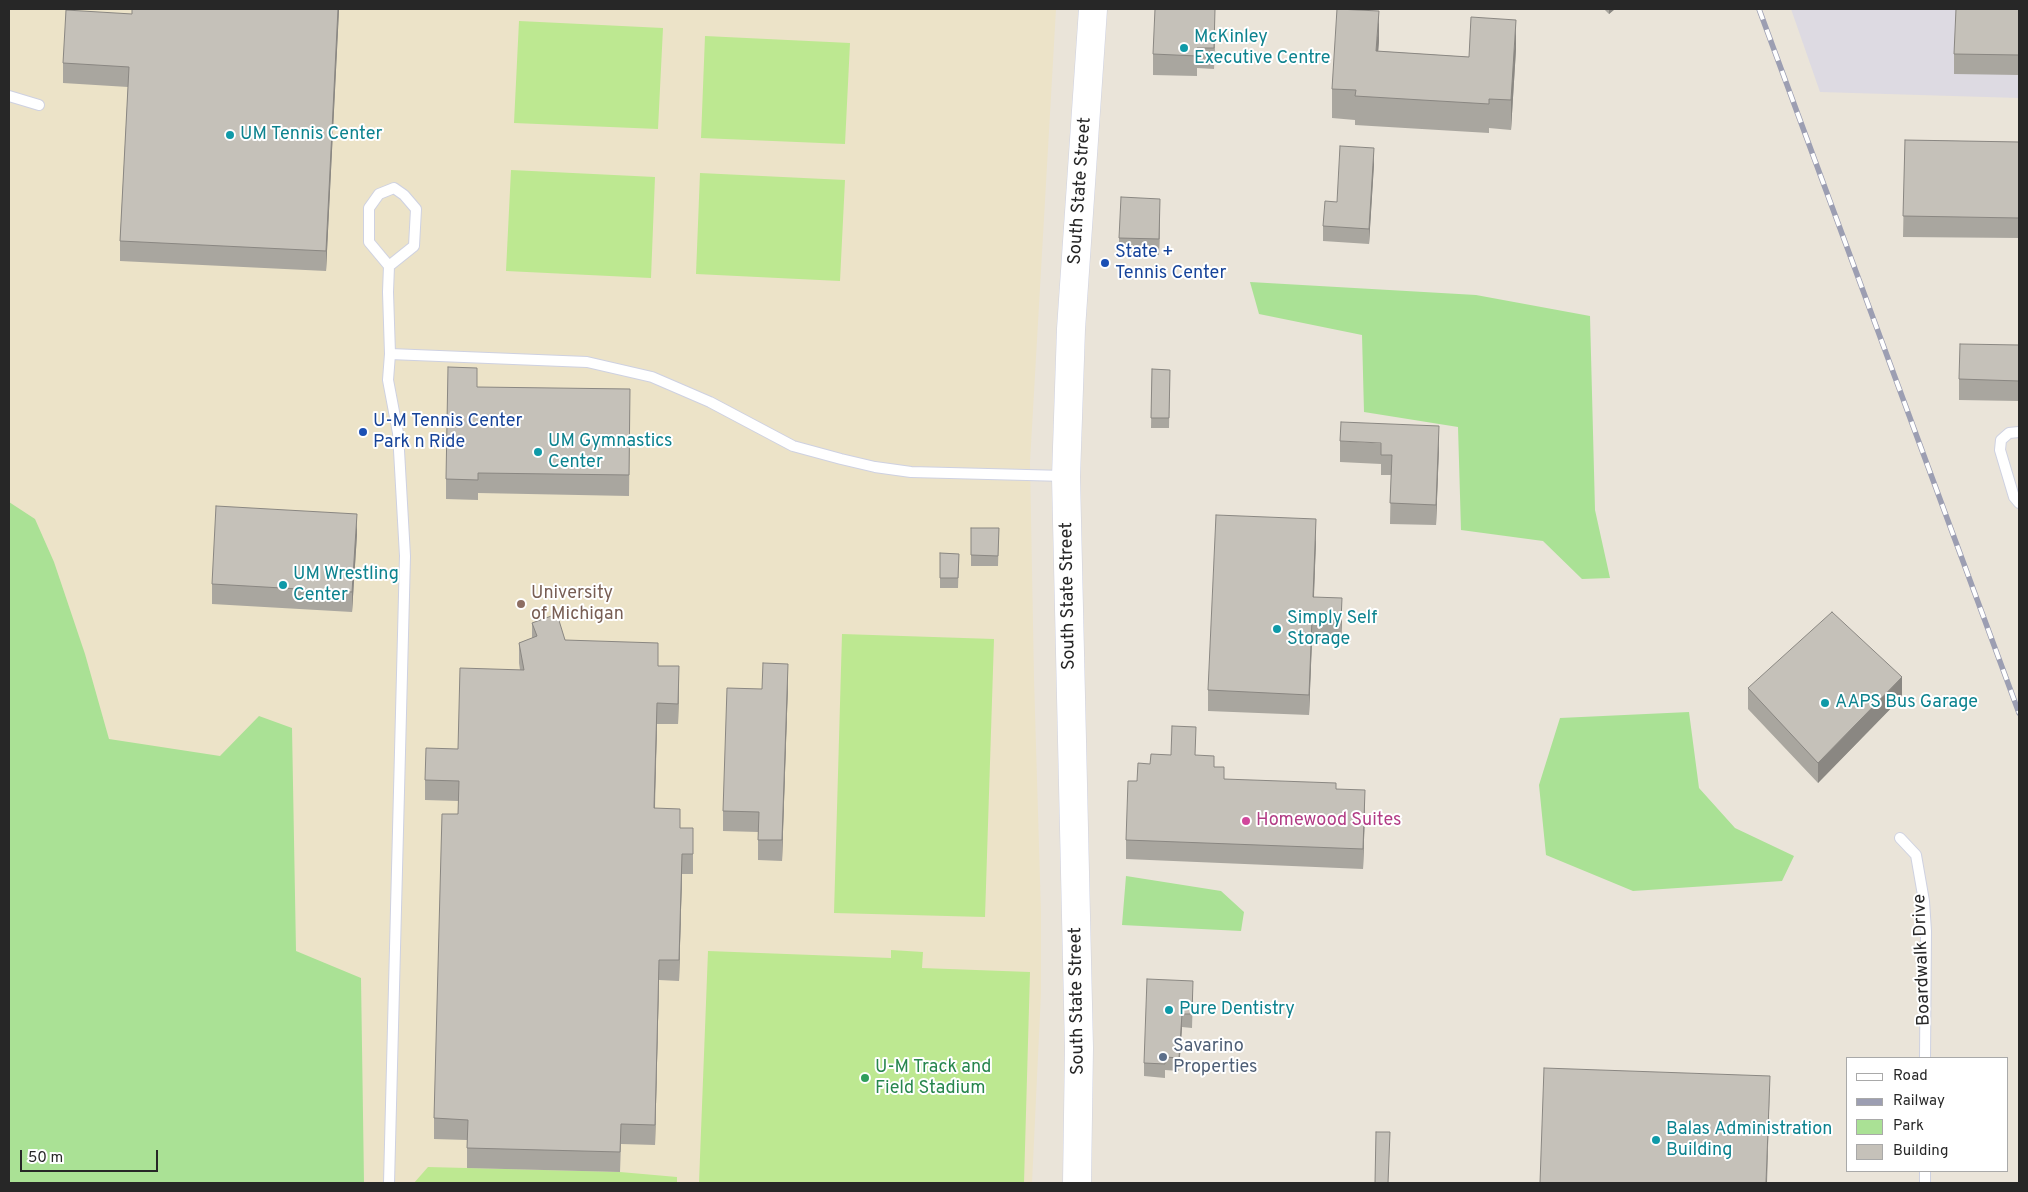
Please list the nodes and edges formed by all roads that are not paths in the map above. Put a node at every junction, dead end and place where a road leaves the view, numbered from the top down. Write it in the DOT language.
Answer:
graph roads {
  1 [pos="1093,9"];
  2 [pos="9,96"];
  3 [pos="39,105"];
  4 [pos="389,266"];
  5 [pos="390,354"];
  6 [pos="2019,432"];
  7 [pos="1066,476"];
  8 [pos="2019,503"];
  9 [pos="1900,838"];
  10 [pos="1925,1057"];
  11 [pos="389,1183"];
  12 [pos="1077,1183"];
  1 -- 7 [label="main road, South State Street"];
  2 -- 3 [label="lane"];
  4 -- 4 [label="lane"];
  4 -- 5 [label="lane"];
  5 -- 7 [label="lane"];
  5 -- 11 [label="lane"];
  6 -- 8 [label="lane"];
  7 -- 12 [label="main road, South State Street"];
  9 -- 10 [label="lane, Boardwalk Drive"];
}
